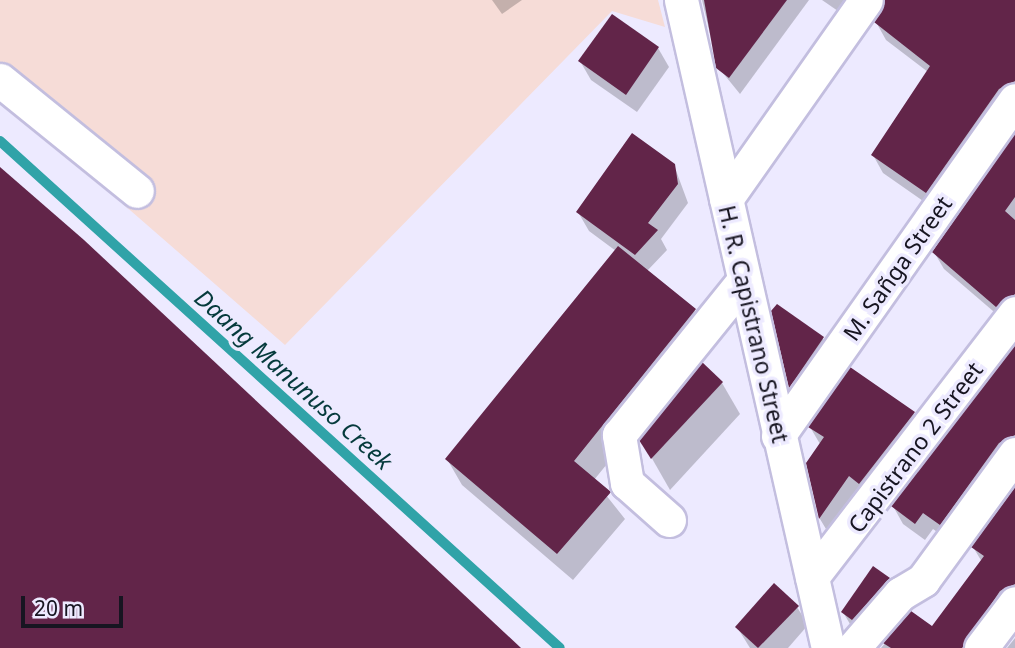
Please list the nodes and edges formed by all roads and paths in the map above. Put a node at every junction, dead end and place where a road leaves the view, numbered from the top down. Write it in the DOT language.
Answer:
graph roads {
  1 [pos="866,0"];
  2 [pos="688,6"];
  3 [pos="0,80"];
  4 [pos="1015,100"];
  5 [pos="137,191"];
  6 [pos="726,199"];
  7 [pos="744,280"];
  8 [pos="1015,313"];
  9 [pos="778,436"];
  10 [pos="1015,454"];
  11 [pos="669,520"];
  12 [pos="813,578"];
  13 [pos="1015,603"];
  14 [pos="828,648"];
  15 [pos="853,648"];
  16 [pos="981,648"];
  1 -- 6 [label="street"];
  2 -- 6 [label="street, H. R. Capistrano Street"];
  3 -- 5 [label="street"];
  4 -- 9 [label="street, M. Sañga Street"];
  6 -- 7 [label="street, H. R. Capistrano Street"];
  7 -- 9 [label="street, H. R. Capistrano Street"];
  7 -- 11 [label="street"];
  8 -- 12 [label="street, Capistrano 2 Street"];
  9 -- 12 [label="street, H. R. Capistrano Street"];
  10 -- 15 [label="street"];
  12 -- 14 [label="street, H. R. Capistrano Street"];
  13 -- 16 [label="street"];
}
